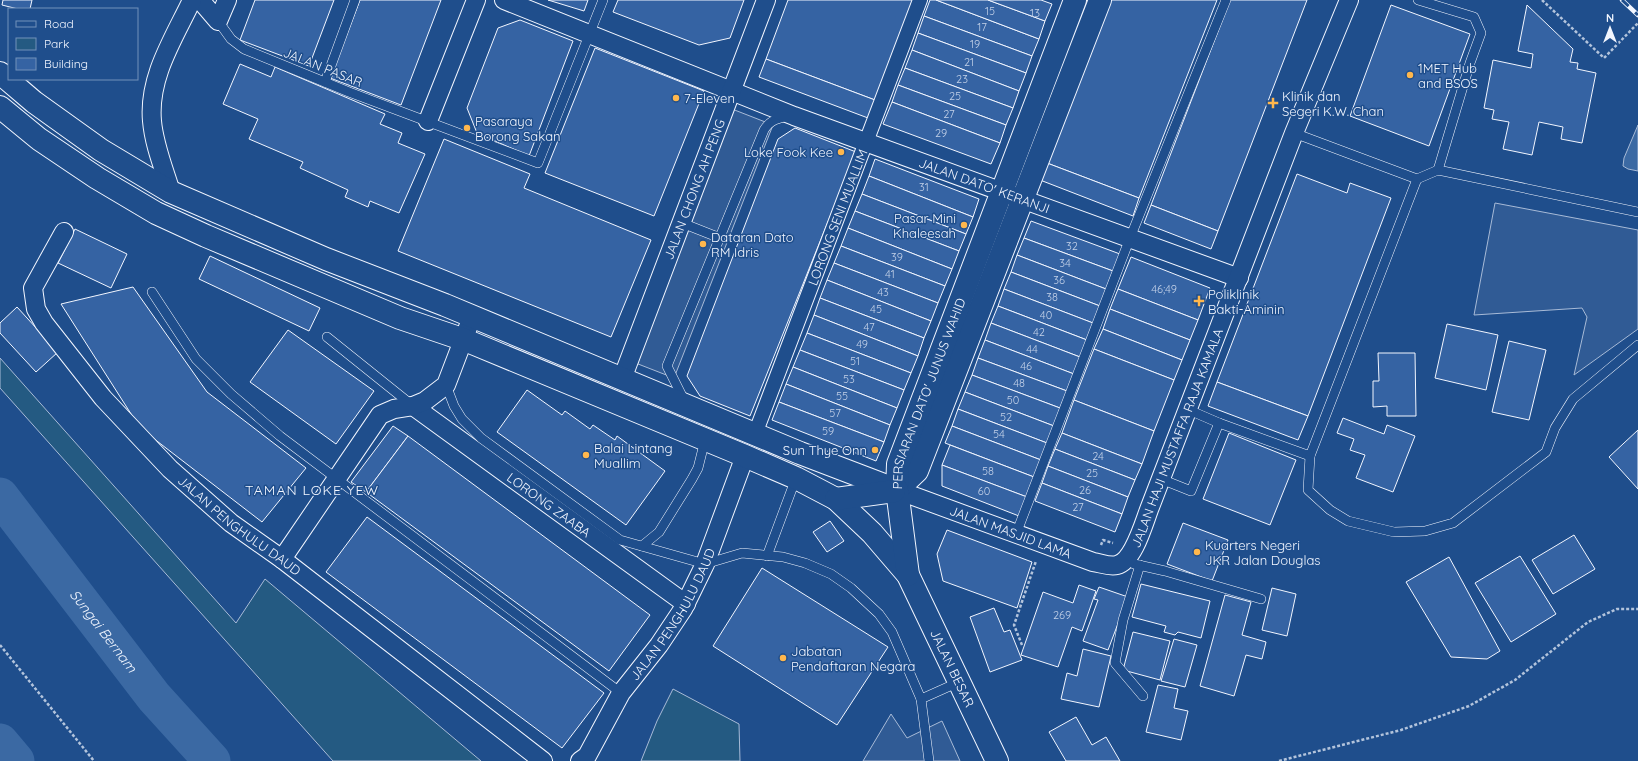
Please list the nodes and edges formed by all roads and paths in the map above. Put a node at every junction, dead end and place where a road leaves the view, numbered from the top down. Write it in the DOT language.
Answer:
graph roads {
  1 [pos="192,0"];
  2 [pos="200,0"];
  3 [pos="226,0"];
  4 [pos="355,0"];
  5 [pos="476,0"];
  6 [pos="504,0"];
  7 [pos="603,0"];
  8 [pos="766,0"];
  9 [pos="920,0"];
  10 [pos="1075,0"];
  11 [pos="1100,0"];
  12 [pos="1226,0"];
  13 [pos="1348,0"];
  14 [pos="1418,0"];
  15 [pos="1542,0"];
  16 [pos="218,21"];
  17 [pos="1638,23"];
  18 [pos="590,34"];
  19 [pos="0,74"];
  20 [pos="325,82"];
  21 [pos="731,92"];
  22 [pos="0,107"];
  23 [pos="794,116"];
  24 [pos="428,121"];
  25 [pos="1294,134"];
  26 [pos="866,141"];
  27 [pos="1438,170"];
  28 [pos="1417,179"];
  29 [pos="1001,190"];
  30 [pos="171,192"];
  31 [pos="1023,199"];
  32 [pos="1638,212"];
  33 [pos="682,223"];
  34 [pos="64,232"];
  35 [pos="720,238"];
  36 [pos="1130,238"];
  37 [pos="1239,278"];
  38 [pos="152,292"];
  39 [pos="472,316"];
  40 [pos="327,337"];
  41 [pos="464,340"];
  42 [pos="1638,345"];
  43 [pos="622,379"];
  44 [pos="446,385"];
  45 [pos="686,404"];
  46 [pos="413,406"];
  47 [pos="1189,410"];
  48 [pos="1219,423"];
  49 [pos="755,434"];
  50 [pos="705,440"];
  51 [pos="745,456"];
  52 [pos="1310,456"];
  53 [pos="337,478"];
  54 [pos="796,478"];
  55 [pos="1161,479"];
  56 [pos="897,490"];
  57 [pos="836,499"];
  58 [pos="1016,534"];
  59 [pos="1042,543"];
  60 [pos="642,546"];
  61 [pos="767,556"];
  62 [pos="282,559"];
  63 [pos="705,564"];
  64 [pos="1132,564"];
  65 [pos="908,575"];
  66 [pos="1261,600"];
  67 [pos="686,604"];
  68 [pos="1638,609"];
  69 [pos="0,645"];
  70 [pos="1022,645"];
  71 [pos="960,682"];
  72 [pos="621,692"];
  73 [pos="1143,696"];
  74 [pos="921,699"];
  75 [pos="94,761"];
  76 [pos="543,761"];
  77 [pos="580,761"];
  78 [pos="930,761"];
  79 [pos="997,761"];
  80 [pos="1279,761"];
  1 -- 30 [label="street"];
  2 -- 16 [label="street"];
  3 -- 16 [label="street"];
  4 -- 20 [label="lane"];
  5 -- 24 [label="street"];
  6 -- 18 [label="street, JALAN DATO' KERANJI"];
  7 -- 18 [label="lane"];
  8 -- 21 [label="street, JALAN CHONG AH PENG"];
  9 -- 26 [label="street, LORONG SENI MUALLIM"];
  10 -- 29 [label="main road, PERSIARAN DATO' JUNUS WAHID"];
  11 -- 31 [label="main road, PERSIARAN DATO' JUNUS WAHID"];
  12 -- 36 [label="lane"];
  13 -- 25 [label="street, JALAN HAJI MUSTAFFA RAJA KAMALA"];
  14 -- 27 [label="lane"];
  15 -- 17 [label="path"];
  16 -- 20 [label="lane, JALAN PASAR"];
  18 -- 21 [label="street, JALAN DATO' KERANJI"];
  18 -- 24 [label="lane, JALAN PASAR"];
  19 -- 30 [label="main road"];
  20 -- 24 [label="lane, JALAN PASAR"];
  21 -- 23 [label="street, JALAN DATO' KERANJI"];
  21 -- 33 [label="street, JALAN CHONG AH PENG"];
  22 -- 41 [label="main road"];
  23 -- 26 [label="street, JALAN DATO' KERANJI"];
  23 -- 35 [label="lane"];
  25 -- 28 [label="lane"];
  25 -- 37 [label="street, JALAN HAJI MUSTAFFA RAJA KAMALA"];
  26 -- 29 [label="street, JALAN DATO' KERANJI"];
  26 -- 49 [label="street, LORONG SENI MUALLIM"];
  27 -- 28 [label="lane"];
  27 -- 32 [label="lane"];
  28 -- 52 [label="lane"];
  29 -- 31 [label="street, JALAN DATO' KERANJI"];
  29 -- 56 [label="main road, PERSIARAN DATO' JUNUS WAHID"];
  30 -- 39 [label="main road"];
  31 -- 36 [label="street, JALAN DATO' KERANJI"];
  31 -- 56 [label="main road, PERSIARAN DATO' JUNUS WAHID"];
  33 -- 35 [label="lane"];
  33 -- 43 [label="street, JALAN CHONG AH PENG"];
  34 -- 62 [label="street, JALAN PENGHULU DAUD"];
  35 -- 45 [label="lane"];
  36 -- 37 [label="street, JALAN DATO' KERANJI"];
  36 -- 58 [label="lane"];
  37 -- 47 [label="street, JALAN HAJI MUSTAFFA RAJA KAMALA"];
  38 -- 53 [label="lane"];
  39 -- 41 [label="street"];
  39 -- 43 [label="main road"];
  40 -- 46 [label="lane"];
  41 -- 44 [label="street"];
  41 -- 50 [label="main road"];
  42 -- 52 [label="lane"];
  43 -- 45 [label="main road"];
  44 -- 46 [label="street"];
  44 -- 60 [label="lane"];
  45 -- 49 [label="main road"];
  46 -- 53 [label="street"];
  46 -- 67 [label="street, LORONG ZAABA"];
  47 -- 48 [label="lane"];
  47 -- 55 [label="street, JALAN HAJI MUSTAFFA RAJA KAMALA"];
  48 -- 52 [label="lane"];
  48 -- 55 [label="lane"];
  49 -- 56 [label="main road"];
  50 -- 51 [label="main road"];
  50 -- 60 [label="lane"];
  51 -- 54 [label="main road"];
  51 -- 63 [label="street, JALAN PENGHULU DAUD"];
  53 -- 62 [label="street"];
  53 -- 72 [label="lane"];
  54 -- 57 [label="main road"];
  54 -- 61 [label="lane"];
  55 -- 64 [label="street, JALAN HAJI MUSTAFFA RAJA KAMALA"];
  56 -- 57 [label="main road"];
  56 -- 58 [label="street, JALAN MASJID LAMA"];
  56 -- 65 [label="main road"];
  57 -- 65 [label="main road"];
  58 -- 59 [label="street, JALAN MASJID LAMA"];
  59 -- 64 [label="street, JALAN MASJID LAMA"];
  59 -- 70 [label="path"];
  60 -- 63 [label="lane"];
  61 -- 63 [label="lane"];
  61 -- 74 [label="lane"];
  62 -- 76 [label="street, JALAN PENGHULU DAUD"];
  63 -- 67 [label="street, JALAN PENGHULU DAUD"];
  64 -- 66 [label="lane"];
  64 -- 73 [label="lane"];
  65 -- 71 [label="main road, JALAN BESAR"];
  67 -- 72 [label="street, JALAN PENGHULU DAUD"];
  68 -- 80 [label="path"];
  69 -- 75 [label="path"];
  71 -- 74 [label="lane"];
  71 -- 79 [label="main road, JALAN BESAR"];
  72 -- 77 [label="street, JALAN PENGHULU DAUD"];
  74 -- 78 [label="lane"];
}
